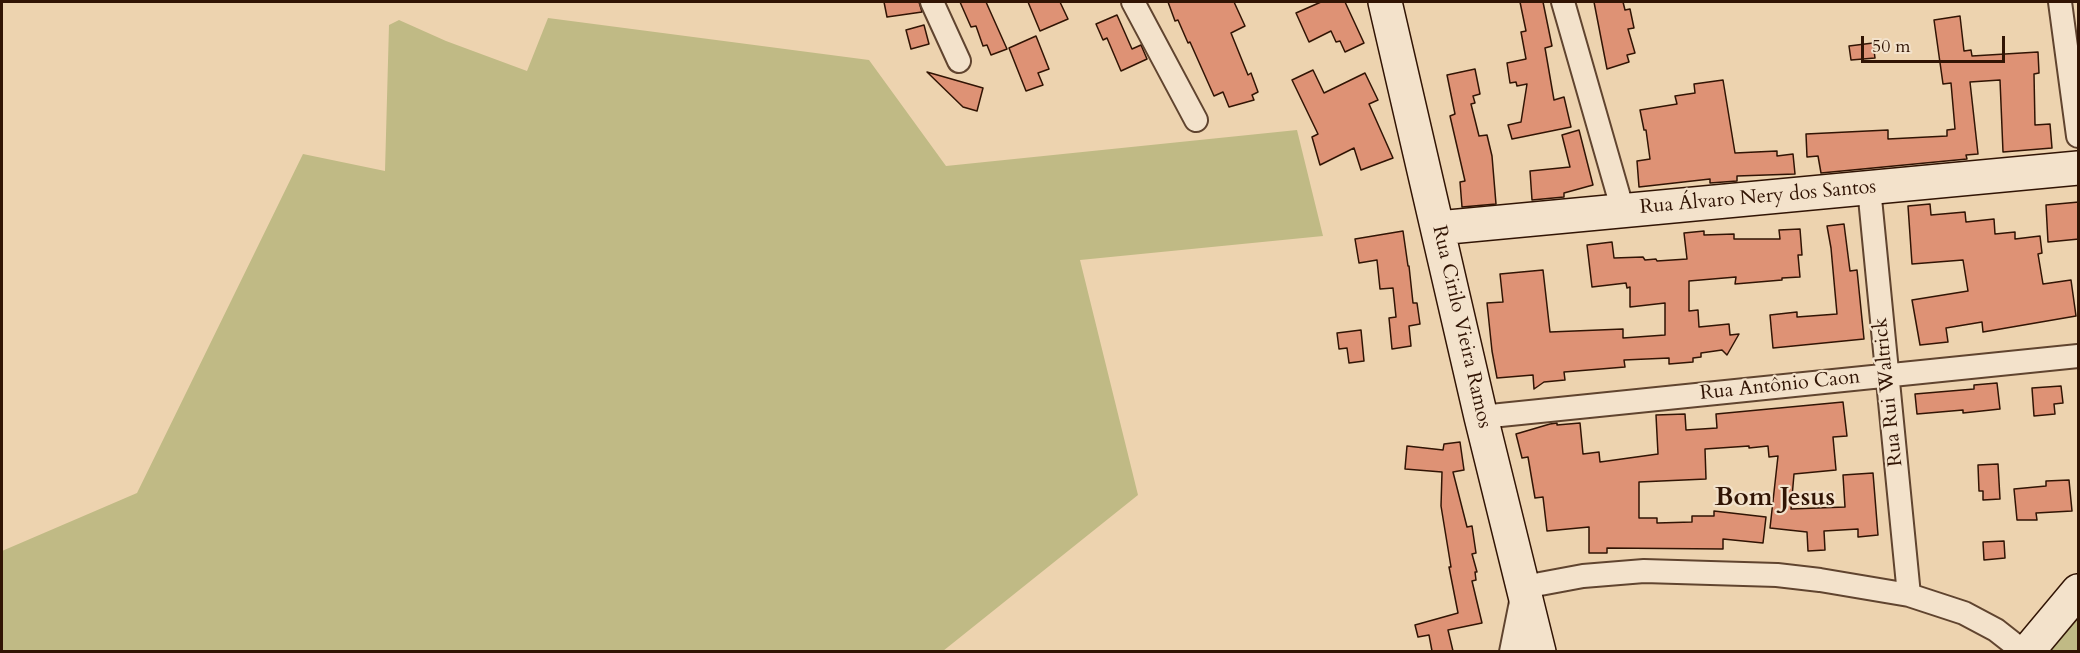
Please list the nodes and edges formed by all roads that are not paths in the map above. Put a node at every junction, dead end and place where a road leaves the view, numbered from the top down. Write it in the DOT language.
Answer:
graph roads {
  1 [pos="932,2"];
  2 [pos="1133,2"];
  3 [pos="1385,2"];
  4 [pos="1563,2"];
  5 [pos="2060,2"];
  6 [pos="959,61"];
  7 [pos="1196,120"];
  8 [pos="2079,136"];
  9 [pos="2079,168"];
  10 [pos="1869,188"];
  11 [pos="1623,211"];
  12 [pos="1438,228"];
  13 [pos="2079,356"];
  14 [pos="1887,375"];
  15 [pos="1481,417"];
  16 [pos="1524,588"];
  17 [pos="2079,591"];
  18 [pos="1909,596"];
  19 [pos="1511,651"];
  20 [pos="1539,651"];
  21 [pos="2026,651"];
  1 -- 6 [label="street"];
  2 -- 7 [label="street"];
  3 -- 12 [label="main road, Rua Cirilo Vieira Ramos"];
  4 -- 11 [label="street"];
  5 -- 8 [label="street"];
  9 -- 10 [label="main road, Rua Álvaro Nery dos Santos"];
  10 -- 11 [label="main road, Rua Álvaro Nery dos Santos"];
  10 -- 14 [label="street, Rua Rui Waltrick"];
  11 -- 12 [label="main road, Rua Álvaro Nery dos Santos"];
  12 -- 15 [label="main road, Rua Cirilo Vieira Ramos"];
  13 -- 14 [label="street, Rua Antônio Caon"];
  14 -- 15 [label="street, Rua Antônio Caon"];
  14 -- 18 [label="street, Rua Rui Waltrick"];
  15 -- 16 [label="main road, Rua Cirilo Vieira Ramos"];
  16 -- 18 [label="street"];
  16 -- 19 [label="street"];
  16 -- 20 [label="main road, Rua Cirilo Vieira Ramos"];
  17 -- 21 [label="main road"];
  18 -- 21 [label="street"];
}
